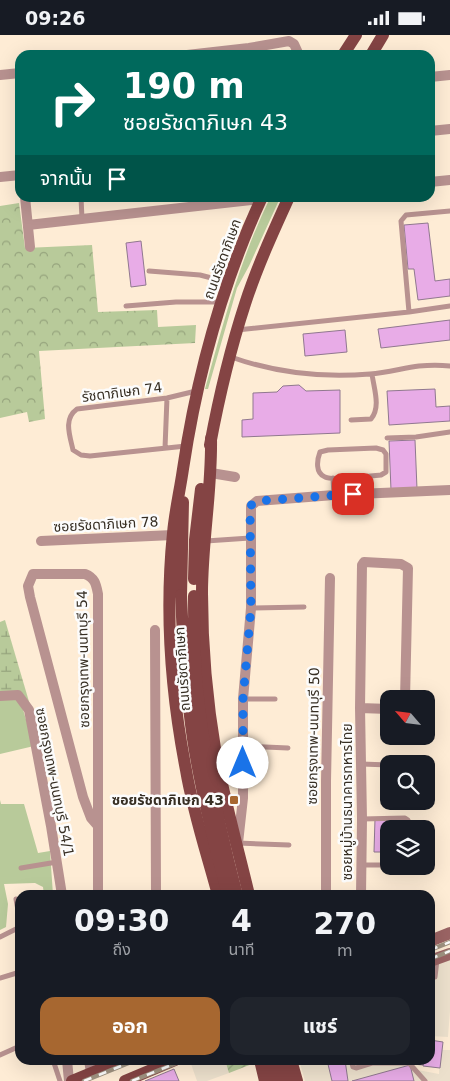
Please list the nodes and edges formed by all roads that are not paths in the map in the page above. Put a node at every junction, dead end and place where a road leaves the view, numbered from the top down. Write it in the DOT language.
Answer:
graph roads {
  1 [pos="356,35"];
  2 [pos="383,35"];
  3 [pos="240,50"];
  4 [pos="296,50"];
  5 [pos="347,50"];
  6 [pos="374,50"];
  7 [pos="15,74"];
  8 [pos="0,75"];
  9 [pos="450,75"];
  10 [pos="435,76"];
  11 [pos="450,129"];
  12 [pos="435,130"];
  13 [pos="15,176"];
  14 [pos="0,177"];
  15 [pos="450,180"];
  16 [pos="435,182"];
  17 [pos="26,202"];
  18 [pos="81,202"];
  19 [pos="228,202"];
  20 [pos="260,202"];
  21 [pos="287,202"];
  22 [pos="450,211"];
  23 [pos="82,219"];
  24 [pos="28,225"];
  25 [pos="30,247"];
  26 [pos="149,271"];
  27 [pos="228,282"];
  28 [pos="221,302"];
  29 [pos="126,306"];
  30 [pos="450,306"];
  31 [pos="409,312"];
  32 [pos="237,330"];
  33 [pos="229,356"];
  34 [pos="450,365"];
  35 [pos="372,374"];
  36 [pos="197,390"];
  37 [pos="167,398"];
  38 [pos="351,420"];
  39 [pos="450,432"];
  40 [pos="211,438"];
  41 [pos="386,438"];
  42 [pos="186,446"];
  43 [pos="165,448"];
  44 [pos="210,473"];
  45 [pos="234,477"];
  46 [pos="333,478"];
  47 [pos="182,480"];
  48 [pos="450,490"];
  49 [pos="334,495"];
  50 [pos="173,535"];
  51 [pos="250,538"];
  52 [pos="41,541"];
  53 [pos="204,541"];
  54 [pos="330,578"];
  55 [pos="188,595"];
  56 [pos="304,607"];
  57 [pos="251,608"];
  58 [pos="154,631"];
  59 [pos="405,690"];
  60 [pos="0,696"];
  61 [pos="243,699"];
  62 [pos="275,699"];
  63 [pos="360,708"];
  64 [pos="380,709"];
  65 [pos="243,746"];
  66 [pos="288,748"];
  67 [pos="360,764"];
  68 [pos="380,765"];
  69 [pos="362,819"];
  70 [pos="408,820"];
  71 [pos="98,826"];
  72 [pos="237,844"];
  73 [pos="289,845"];
  74 [pos="206,849"];
  75 [pos="57,862"];
  76 [pos="362,865"];
  77 [pos="380,865"];
  78 [pos="21,868"];
  79 [pos="61,890"];
  80 [pos="98,890"];
  81 [pos="156,890"];
  82 [pos="217,890"];
  83 [pos="227,890"];
  84 [pos="236,890"];
  85 [pos="248,890"];
  86 [pos="326,890"];
  87 [pos="361,890"];
  88 [pos="15,930"];
  89 [pos="450,933"];
  90 [pos="0,937"];
  91 [pos="435,939"];
  92 [pos="450,954"];
  93 [pos="435,959"];
  94 [pos="15,973"];
  95 [pos="0,978"];
  96 [pos="15,1049"];
  97 [pos="0,1055"];
  98 [pos="55,1065"];
  99 [pos="68,1065"];
  100 [pos="90,1065"];
  101 [pos="111,1065"];
  102 [pos="163,1065"];
  103 [pos="261,1065"];
  104 [pos="272,1065"];
  105 [pos="283,1065"];
  106 [pos="292,1065"];
  107 [pos="352,1065"];
  108 [pos="366,1065"];
  109 [pos="411,1065"];
  110 [pos="91,1073"];
  111 [pos="60,1081"];
  112 [pos="71,1081"];
  113 [pos="125,1081"];
  114 [pos="265,1081"];
  115 [pos="276,1081"];
  116 [pos="287,1081"];
  117 [pos="297,1081"];
  118 [pos="425,1081"];
  1 -- 5 [label="main road"];
  2 -- 6 [label="main road"];
  3 -- 4 [label="street"];
  7 -- 8 [label="street"];
  9 -- 10 [label="street"];
  11 -- 12 [label="street"];
  13 -- 14 [label="street"];
  15 -- 16 [label="street"];
  17 -- 24 [label="street"];
  18 -- 23 [label="lane"];
  19 -- 23 [label="street"];
  20 -- 27 [label="main road, ถนนรัชดาภิเษก"];
  21 -- 32 [label="main road, ถนนรัชดาภิเษก"];
  22 -- 31 [label="lane"];
  23 -- 24 [label="street"];
  24 -- 25 [label="street"];
  26 -- 27 [label="lane"];
  27 -- 28 [label="main road, ถนนรัชดาภิเษก"];
  28 -- 29 [label="lane"];
  28 -- 36 [label="main road, ถนนรัชดาภิเษก"];
  30 -- 31 [label="lane"];
  31 -- 32 [label="lane"];
  32 -- 33 [label="main road, ถนนรัชดาภิเษก"];
  33 -- 35 [label="lane"];
  33 -- 40 [label="main road, ถนนรัชดาภิเษก"];
  34 -- 35 [label="lane"];
  35 -- 38 [label="lane"];
  36 -- 37 [label="lane, รัชดาภิเษก 74"];
  36 -- 42 [label="main road, ถนนรัชดาภิเษก"];
  37 -- 43 [label="lane"];
  37 -- 43 [label="lane, รัชดาภิเษก 74"];
  39 -- 41 [label="lane"];
  40 -- 44 [label="main road, ถนนรัชดาภิเษก"];
  40 -- 55 [label="main road, ถนนรัชดาภิเษก"];
  42 -- 43 [label="lane"];
  42 -- 47 [label="main road, ถนนรัชดาภิเษก"];
  44 -- 45 [label="street"];
  44 -- 53 [label="main road, ถนนรัชดาภิเษก"];
  46 -- 46 [label="lane"];
  46 -- 49 [label="lane"];
  47 -- 50 [label="main road, ถนนรัชดาภิเษก"];
  47 -- 55 [label="main road, ถนนรัชดาภิเษก"];
  48 -- 49 [label="street"];
  49 -- 51 [label="street"];
  50 -- 52 [label="street, ซอยรัชดาภิเษก 78"];
  50 -- 74 [label="main road, ถนนรัชดาภิเษก"];
  51 -- 53 [label="lane"];
  51 -- 57 [label="street"];
  53 -- 72 [label="main road, ถนนรัชดาภิเษก"];
  54 -- 86 [label="street, ซอยกรุงเทพ-นนทบุรี 50"];
  55 -- 83 [label="main road, ถนนรัชดาภิเษก, bridge"];
  55 -- 84 [label="main road, ถนนรัชดาภิเษก, bridge"];
  56 -- 57 [label="lane"];
  57 -- 61 [label="street"];
  58 -- 81 [label="street"];
  59 -- 63 [label="street, ซอยหมู่บ้านธนาคารทหารไทย"];
  60 -- 75 [label="street, ซอยกรุงเทพ-นนทบุรี 54/1"];
  61 -- 62 [label="lane"];
  61 -- 65 [label="street"];
  63 -- 64 [label="street, ซอยหมู่บ้านธนาคารทหารไทย"];
  63 -- 67 [label="street, ซอยหมู่บ้านธนาคารทหารไทย"];
  65 -- 66 [label="lane"];
  65 -- 72 [label="street"];
  67 -- 68 [label="lane"];
  67 -- 69 [label="street, ซอยหมู่บ้านธนาคารทหารไทย"];
  69 -- 70 [label="lane"];
  69 -- 76 [label="street, ซอยหมู่บ้านธนาคารทหารไทย"];
  71 -- 71 [label="street, ซอยกรุงเทพ-นนทบุรี 54"];
  71 -- 80 [label="street, ซอยกรุงเทพ-นนทบุรี 54"];
  72 -- 73 [label="lane"];
  72 -- 74 [label="main road"];
  72 -- 85 [label="main road, ถนนรัชดาภิเษก"];
  74 -- 82 [label="main road, ถนนรัชดาภิเษก"];
  75 -- 78 [label="lane"];
  75 -- 79 [label="street, ซอยกรุงเทพ-นนทบุรี 54/1"];
  76 -- 77 [label="lane"];
  76 -- 87 [label="street, ซอยหมู่บ้านธนาคารทหารไทย"];
  88 -- 90 [label="lane"];
  89 -- 91 [label="main road"];
  92 -- 93 [label="main road"];
  94 -- 95 [label="lane"];
  96 -- 97 [label="lane"];
  98 -- 111 [label="lane"];
  99 -- 112 [label="street"];
  100 -- 110 [label="street"];
  101 -- 110 [label="main road"];
  102 -- 113 [label="main road"];
  103 -- 114 [label="main road"];
  104 -- 115 [label="main road"];
  105 -- 116 [label="main road"];
  106 -- 117 [label="main road"];
  107 -- 108 [label="lane"];
  109 -- 118 [label="lane"];
  110 -- 112 [label="main road"];
}
